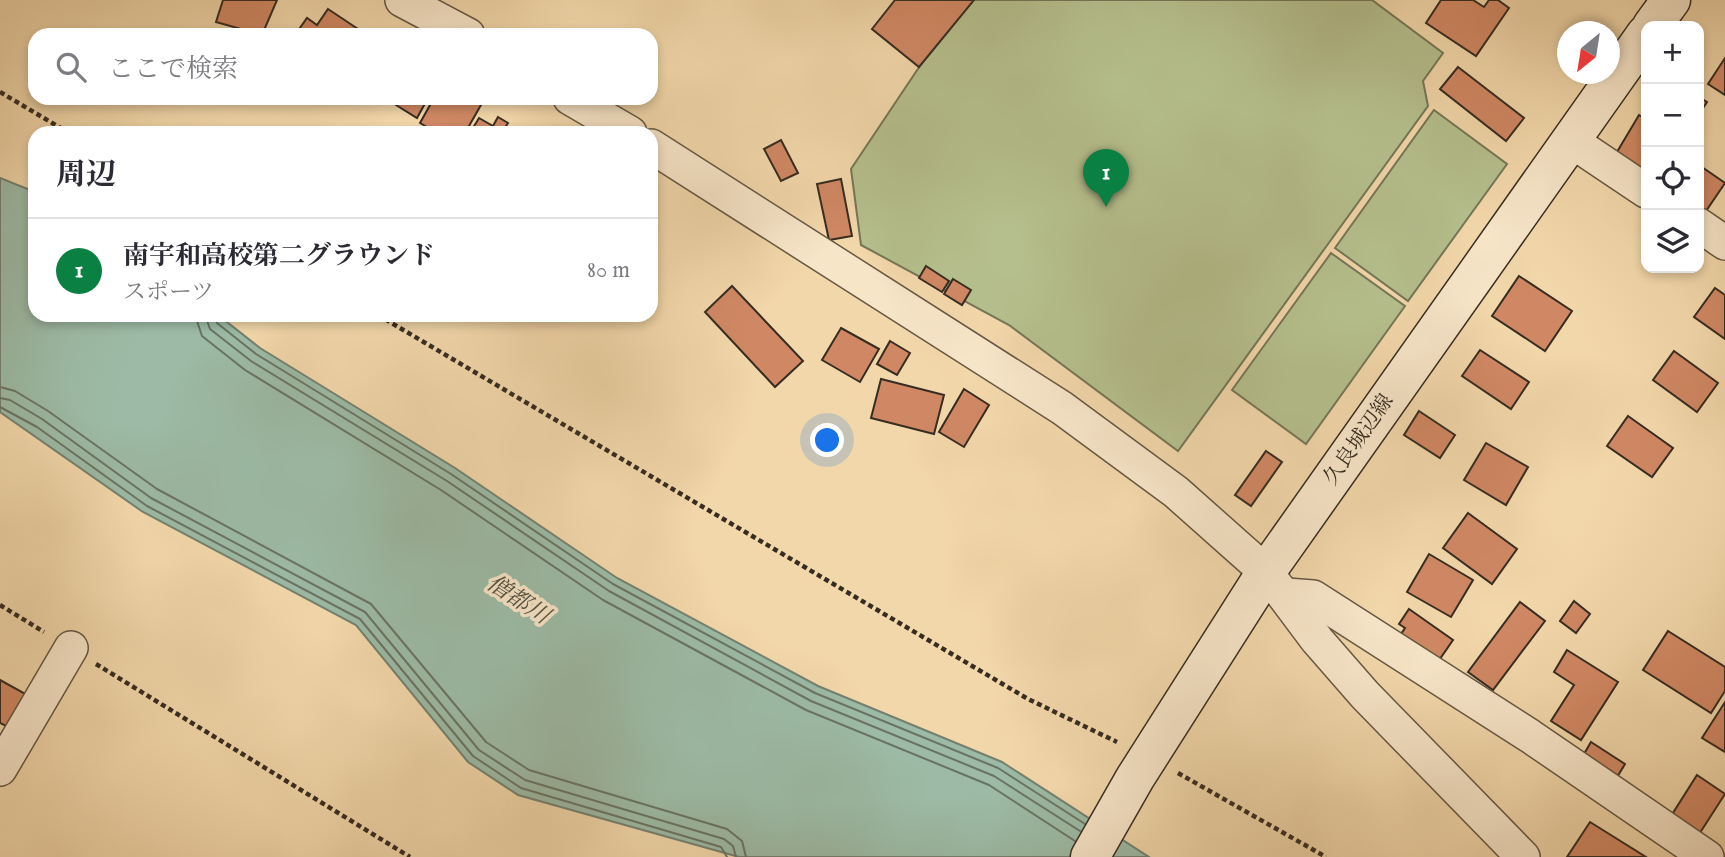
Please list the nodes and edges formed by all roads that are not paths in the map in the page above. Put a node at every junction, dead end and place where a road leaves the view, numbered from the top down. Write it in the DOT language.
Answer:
graph roads {
  1 [pos="402,0"];
  2 [pos="1671,0"];
  3 [pos="1656,21"];
  4 [pos="455,28"];
  5 [pos="1641,41"];
  6 [pos="582,105"];
  7 [pos="618,126"];
  8 [pos="1570,140"];
  9 [pos="658,150"];
  10 [pos="1641,188"];
  11 [pos="1704,228"];
  12 [pos="1725,243"];
  13 [pos="1276,584"];
  14 [pos="71,648"];
  15 [pos="0,769"];
  16 [pos="1090,857"];
  17 [pos="1523,857"];
  18 [pos="1707,857"];
  1 -- 4 [label="street"];
  2 -- 3 [label="main road"];
  5 -- 8 [label="main road, 久良城辺線"];
  6 -- 7 [label="street"];
  8 -- 10 [label="street"];
  8 -- 13 [label="main road, 久良城辺線"];
  9 -- 13 [label="street"];
  11 -- 12 [label="street"];
  13 -- 16 [label="main road, 久良城辺線"];
  13 -- 17 [label="street"];
  13 -- 18 [label="street"];
  14 -- 15 [label="street"];
}
